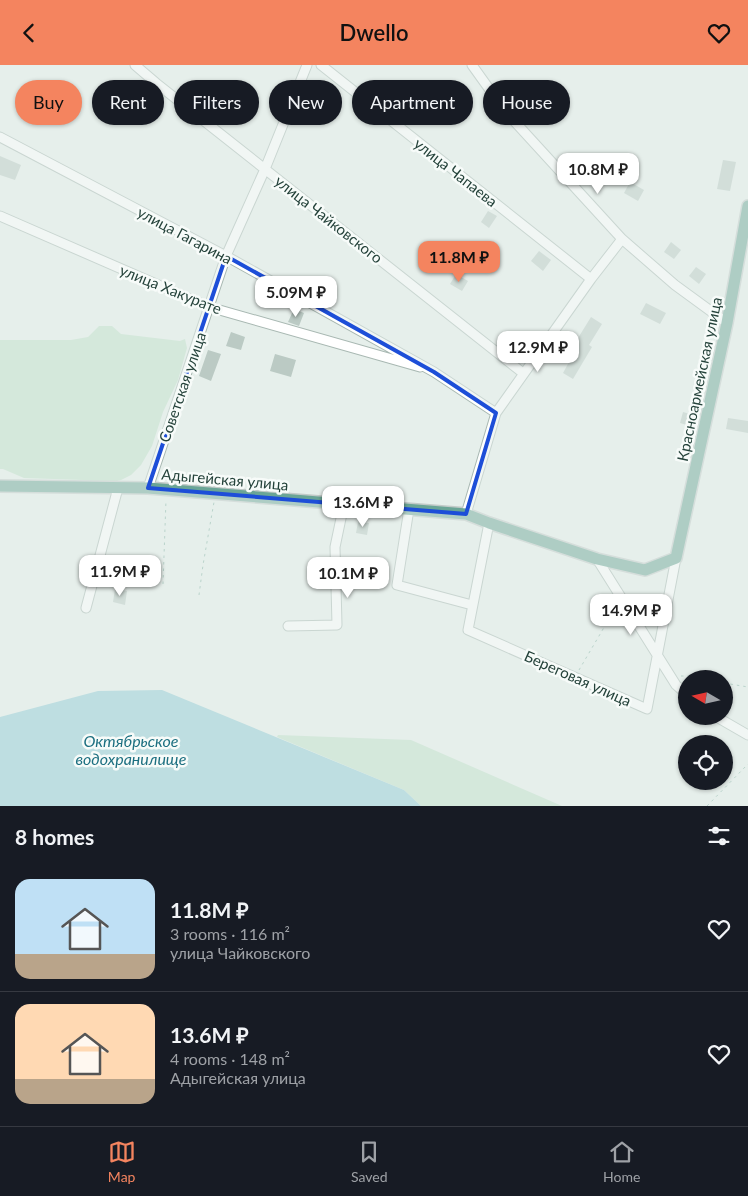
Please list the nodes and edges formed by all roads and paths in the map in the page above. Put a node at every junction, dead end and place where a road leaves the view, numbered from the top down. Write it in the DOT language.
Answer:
graph roads {
  1 [pos="134,65"];
  2 [pos="307,65"];
  3 [pos="321,65"];
  4 [pos="472,65"];
  5 [pos="0,137"];
  6 [pos="265,169"];
  7 [pos="748,206"];
  8 [pos="1,217"];
  9 [pos="622,239"];
  10 [pos="226,256"];
  11 [pos="591,279"];
  12 [pos="209,307"];
  13 [pos="727,323"];
  14 [pos="434,372"];
  15 [pos="523,373"];
  16 [pos="496,413"];
  17 [pos="0,486"];
  18 [pos="118,488"];
  19 [pos="148,488"];
  20 [pos="167,489"];
  21 [pos="216,493"];
  22 [pos="344,504"];
  23 [pos="409,509"];
  24 [pos="466,514"];
  25 [pos="489,523"];
  26 [pos="676,558"];
  27 [pos="597,559"];
  28 [pos="163,584"];
  29 [pos="199,595"];
  30 [pos="622,599"];
  31 [pos="472,605"];
  32 [pos="86,608"];
  33 [pos="288,626"];
  34 [pos="657,656"];
  35 [pos="575,677"];
  36 [pos="678,677"];
  37 [pos="672,679"];
  38 [pos="733,684"];
  39 [pos="678,687"];
  40 [pos="748,687"];
  41 [pos="731,725"];
  42 [pos="748,735"];
  43 [pos="748,764"];
  44 [pos="707,806"];
  1 -- 6 [label="street, улица Чайковского"];
  2 -- 6 [label="street, Советская улица"];
  3 -- 11 [label="street, улица Чапаева"];
  4 -- 9 [label="street"];
  5 -- 10 [label="street, улица Гагарина"];
  6 -- 10 [label="street, Советская улица"];
  6 -- 15 [label="street, улица Чайковского"];
  7 -- 13 [label="main road, Красноармейская улица"];
  8 -- 12 [label="street, улица Хакурате"];
  9 -- 11 [label="street"];
  9 -- 13 [label="street"];
  10 -- 12 [label="street, Советская улица"];
  10 -- 14 [label="street, улица Гагарина"];
  11 -- 15 [label="street"];
  12 -- 14 [label="street, улица Хакурате"];
  12 -- 19 [label="street, Советская улица"];
  13 -- 26 [label="main road, Красноармейская улица"];
  14 -- 16 [label="street, улица Гагарина"];
  15 -- 16 [label="street"];
  16 -- 24 [label="street"];
  17 -- 18 [label="main road, Адыгейская улица"];
  18 -- 19 [label="main road, Адыгейская улица"];
  18 -- 32 [label="street"];
  19 -- 20 [label="main road, Адыгейская улица"];
  20 -- 21 [label="main road, Адыгейская улица"];
  20 -- 28 [label="path"];
  21 -- 22 [label="main road, Адыгейская улица"];
  21 -- 29 [label="path"];
  22 -- 23 [label="main road, Адыгейская улица"];
  22 -- 33 [label="street"];
  23 -- 24 [label="main road, Адыгейская улица"];
  23 -- 31 [label="street"];
  24 -- 25 [label="main road, Адыгейская улица"];
  25 -- 27 [label="main road, Адыгейская улица"];
  25 -- 31 [label="street, Береговая улица"];
  26 -- 27 [label="main road, Адыгейская улица"];
  26 -- 34 [label="street, Береговая улица"];
  27 -- 30 [label="street"];
  30 -- 34 [label="street"];
  30 -- 35 [label="path"];
  31 -- 35 [label="street, Береговая улица"];
  34 -- 35 [label="street, Береговая улица"];
  34 -- 37 [label="street"];
  36 -- 37 [label="path"];
  37 -- 39 [label="street"];
  38 -- 40 [label="path"];
  41 -- 42 [label="street"];
  43 -- 44 [label="path"];
}
